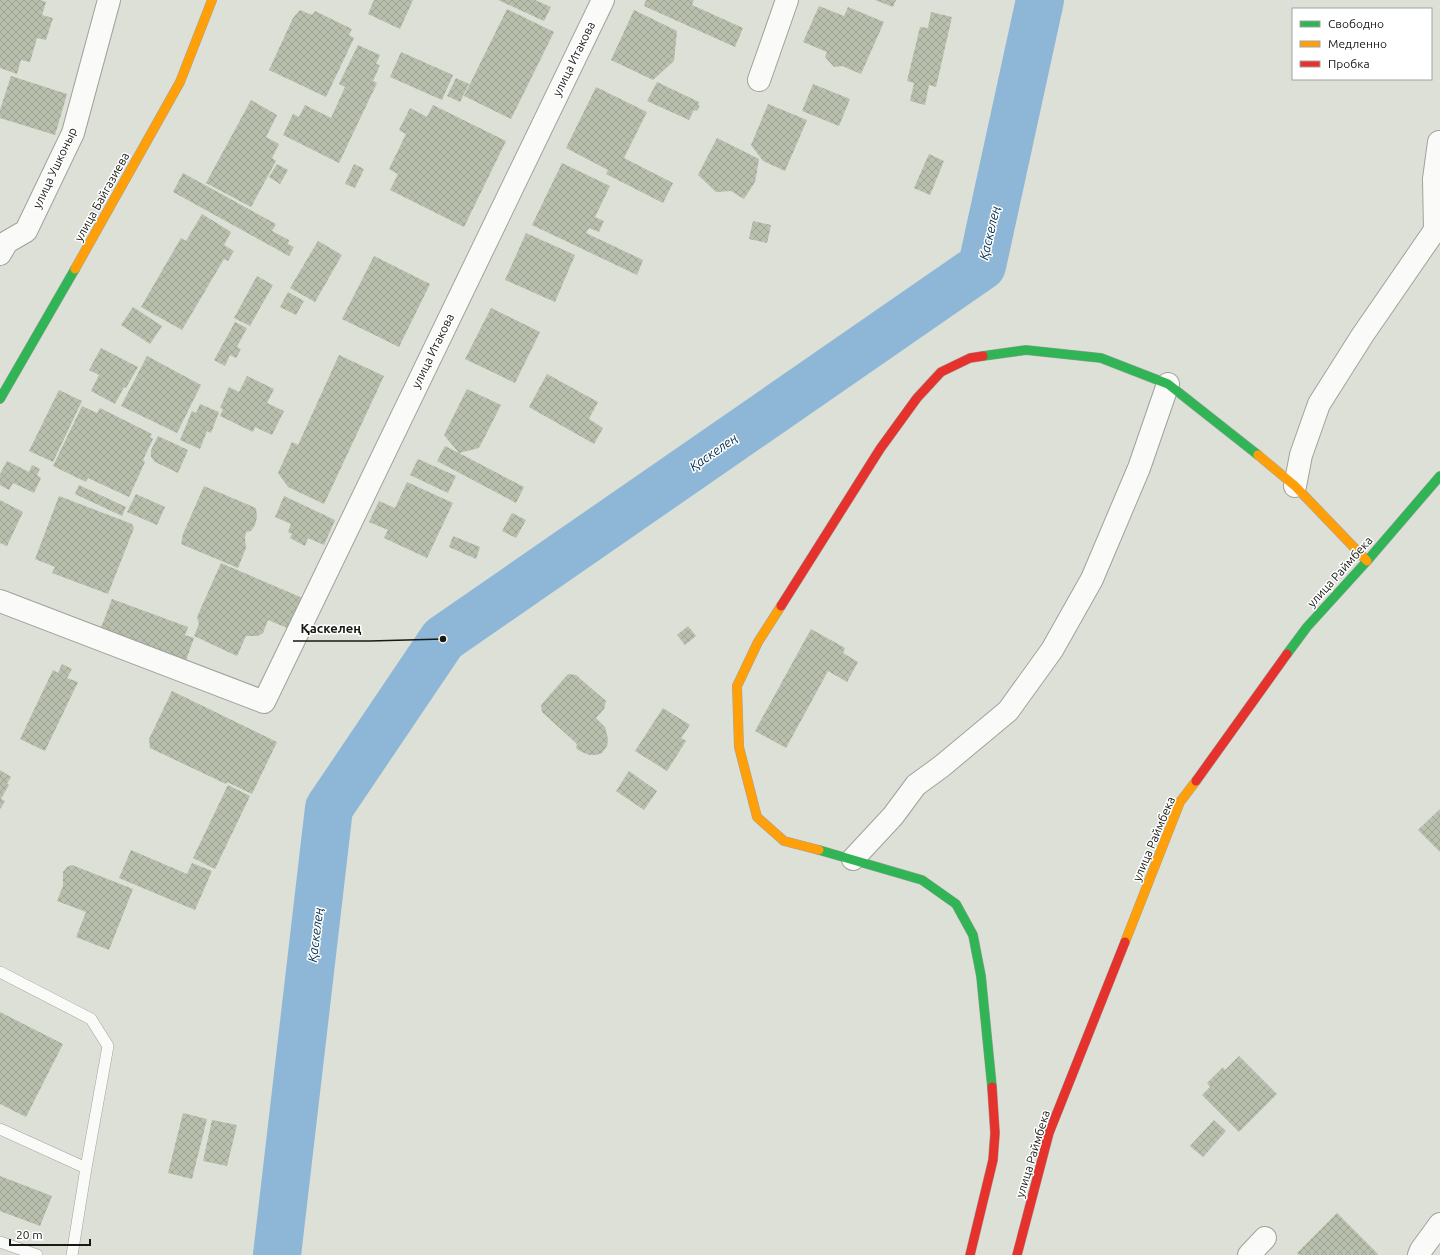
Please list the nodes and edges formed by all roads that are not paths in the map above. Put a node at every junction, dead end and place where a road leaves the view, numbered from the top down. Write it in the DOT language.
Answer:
graph roads {
  1 [pos="109,0"];
  2 [pos="212,0"];
  3 [pos="603,0"];
  4 [pos="787,0"];
  5 [pos="758,80"];
  6 [pos="1440,142"];
  7 [pos="1437,231"];
  8 [pos="0,254"];
  9 [pos="1168,384"];
  10 [pos="0,399"];
  11 [pos="1440,476"];
  12 [pos="1295,486"];
  13 [pos="1367,561"];
  14 [pos="0,601"];
  15 [pos="853,859"];
  16 [pos="0,972"];
  17 [pos="0,1129"];
  18 [pos="86,1168"];
  19 [pos="1440,1224"];
  20 [pos="1265,1238"];
  21 [pos="0,1242"];
  22 [pos="37,1255"];
  23 [pos="72,1255"];
  24 [pos="970,1255"];
  25 [pos="1017,1255"];
  26 [pos="1249,1255"];
  27 [pos="1419,1255"];
  1 -- 8 [label="street, улица Ушконыр"];
  2 -- 10 [label="street, улица Байгазиева"];
  3 -- 14 [label="street, улица Итакова"];
  4 -- 5 [label="street"];
  6 -- 7 [label="street"];
  7 -- 12 [label="street"];
  9 -- 12 [label="street"];
  9 -- 15 [label="street"];
  9 -- 15 [label="street"];
  11 -- 13 [label="street, улица Раймбека"];
  12 -- 13 [label="street"];
  13 -- 25 [label="street, улица Раймбека"];
  15 -- 24 [label="street"];
  16 -- 18 [label="lane"];
  17 -- 18 [label="lane"];
  18 -- 23 [label="lane"];
  19 -- 27 [label="street"];
  20 -- 26 [label="street"];
  21 -- 22 [label="lane"];
}
